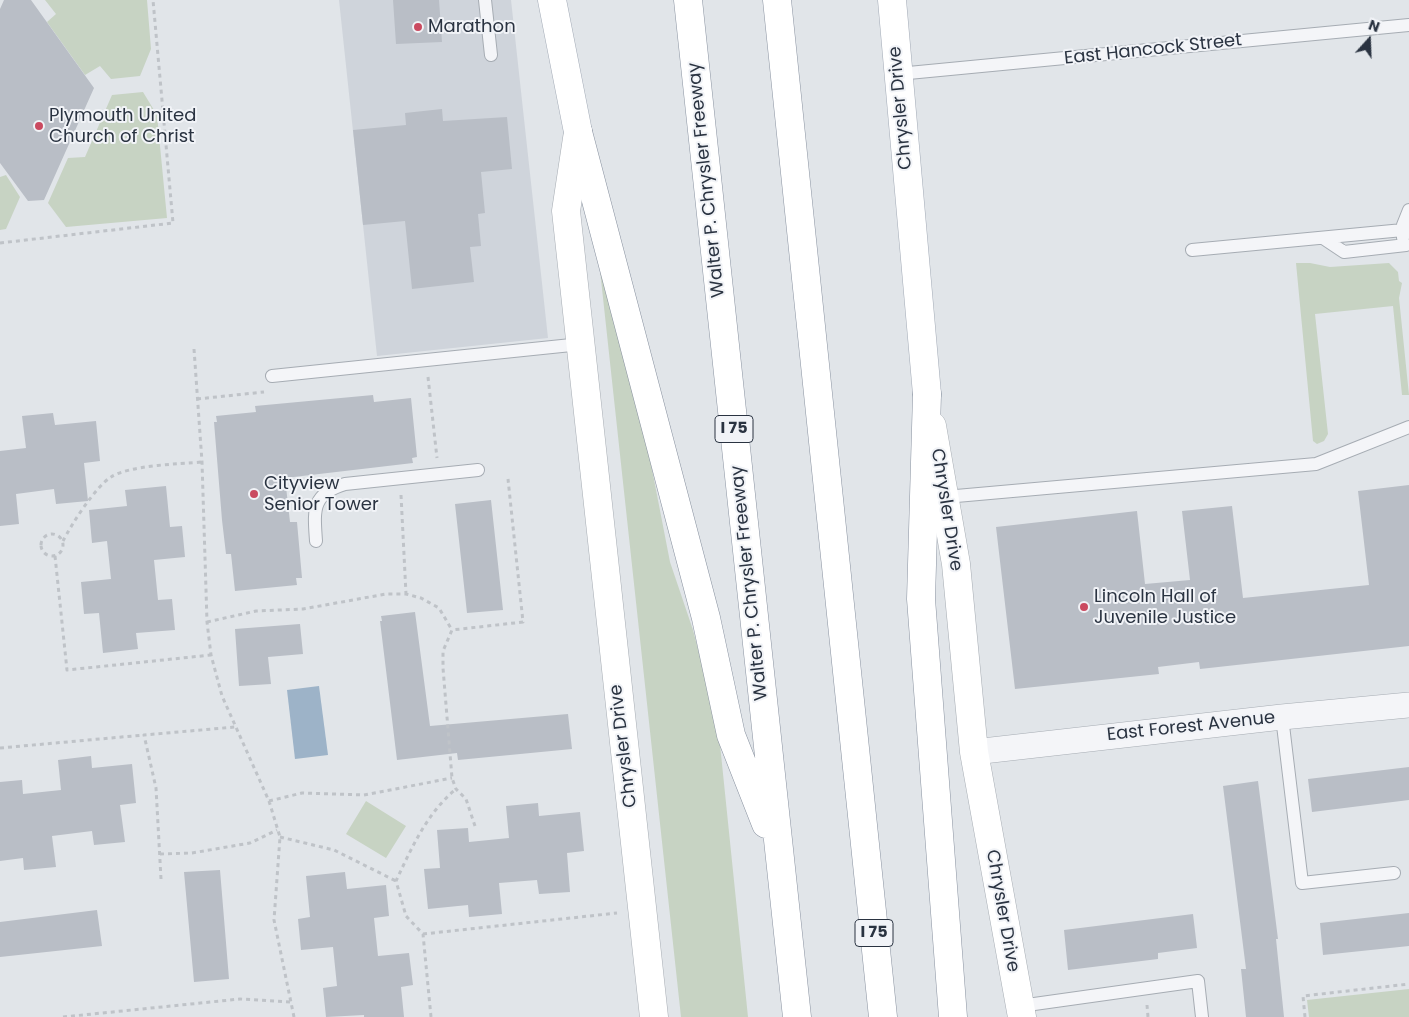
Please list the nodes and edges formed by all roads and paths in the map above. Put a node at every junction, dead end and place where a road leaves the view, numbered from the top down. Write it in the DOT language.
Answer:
graph roads {
  1 [pos="153,0"];
  2 [pos="485,0"];
  3 [pos="552,0"];
  4 [pos="688,0"];
  5 [pos="777,0"];
  6 [pos="892,0"];
  7 [pos="1409,25"];
  8 [pos="491,55"];
  9 [pos="898,74"];
  10 [pos="578,132"];
  11 [pos="1409,210"];
  12 [pos="1403,230"];
  13 [pos="1323,238"];
  14 [pos="0,242"];
  15 [pos="1407,248"];
  16 [pos="1192,250"];
  17 [pos="581,344"];
  18 [pos="194,349"];
  19 [pos="272,376"];
  20 [pos="418,376"];
  21 [pos="274,391"];
  22 [pos="927,394"];
  23 [pos="198,399"];
  24 [pos="1409,427"];
  25 [pos="202,462"];
  26 [pos="478,470"];
  27 [pos="439,474"];
  28 [pos="508,479"];
  29 [pos="401,490"];
  30 [pos="945,497"];
  31 [pos="316,541"];
  32 [pos="63,542"];
  33 [pos="55,556"];
  34 [pos="406,594"];
  35 [pos="207,622"];
  36 [pos="452,630"];
  37 [pos="211,655"];
  38 [pos="1409,705"];
  39 [pos="1282,717"];
  40 [pos="235,727"];
  41 [pos="144,735"];
  42 [pos="0,748"];
  43 [pos="974,752"];
  44 [pos="452,778"];
  45 [pos="456,788"];
  46 [pos="269,801"];
  47 [pos="475,826"];
  48 [pos="276,830"];
  49 [pos="280,837"];
  50 [pos="160,854"];
  51 [pos="779,858"];
  52 [pos="1394,872"];
  53 [pos="161,879"];
  54 [pos="396,881"];
  55 [pos="619,913"];
  56 [pos="424,934"];
  57 [pos="1409,984"];
  58 [pos="290,1002"];
  59 [pos="1021,1012"];
  60 [pos="63,1017"];
  61 [pos="294,1017"];
  62 [pos="431,1017"];
  63 [pos="654,1017"];
  64 [pos="797,1017"];
  65 [pos="883,1017"];
  66 [pos="953,1017"];
  67 [pos="1202,1017"];
  68 [pos="1306,1017"];
  1 -- 14 [label="path"];
  2 -- 8 [label="lane"];
  3 -- 10 [label="main road, Chrysler Drive"];
  4 -- 51 [label="main road, Walter P. Chrysler Freeway / I 75"];
  5 -- 65 [label="main road, I 75"];
  6 -- 9 [label="main road, Chrysler Drive"];
  7 -- 9 [label="lane, East Hancock Street"];
  9 -- 22 [label="main road, Chrysler Drive"];
  10 -- 17 [label="main road, Chrysler Drive"];
  10 -- 51 [label="main road"];
  11 -- 12 [label="lane"];
  12 -- 13 [label="lane"];
  12 -- 15 [label="lane"];
  13 -- 15 [label="lane"];
  13 -- 16 [label="lane"];
  17 -- 19 [label="lane"];
  17 -- 63 [label="main road, Chrysler Drive"];
  18 -- 23 [label="path"];
  20 -- 27 [label="path"];
  21 -- 23 [label="path"];
  22 -- 30 [label="main road, Chrysler Drive"];
  22 -- 66 [label="main road"];
  23 -- 25 [label="path"];
  24 -- 30 [label="lane"];
  25 -- 32 [label="path"];
  25 -- 35 [label="path"];
  26 -- 27 [label="lane"];
  27 -- 31 [label="lane"];
  28 -- 36 [label="path"];
  29 -- 34 [label="path"];
  30 -- 43 [label="main road, Chrysler Drive"];
  32 -- 33 [label="path"];
  32 -- 33 [label="path"];
  33 -- 37 [label="path"];
  34 -- 35 [label="path"];
  34 -- 36 [label="path"];
  35 -- 37 [label="path"];
  36 -- 44 [label="path"];
  37 -- 40 [label="path"];
  38 -- 39 [label="street, East Forest Avenue"];
  39 -- 43 [label="street, East Forest Avenue"];
  39 -- 52 [label="lane"];
  40 -- 41 [label="path"];
  40 -- 46 [label="path"];
  41 -- 42 [label="path"];
  41 -- 50 [label="path"];
  43 -- 59 [label="main road, Chrysler Drive"];
  44 -- 45 [label="path"];
  44 -- 46 [label="path"];
  45 -- 47 [label="path"];
  45 -- 54 [label="path"];
  46 -- 48 [label="path"];
  48 -- 49 [label="path"];
  48 -- 50 [label="path"];
  49 -- 54 [label="path"];
  49 -- 58 [label="path"];
  50 -- 53 [label="path"];
  51 -- 64 [label="main road, Walter P. Chrysler Freeway / I 75"];
  54 -- 56 [label="path"];
  55 -- 56 [label="path"];
  56 -- 62 [label="path"];
  57 -- 68 [label="path"];
  58 -- 60 [label="path"];
  58 -- 61 [label="path"];
  59 -- 67 [label="lane"];
}
